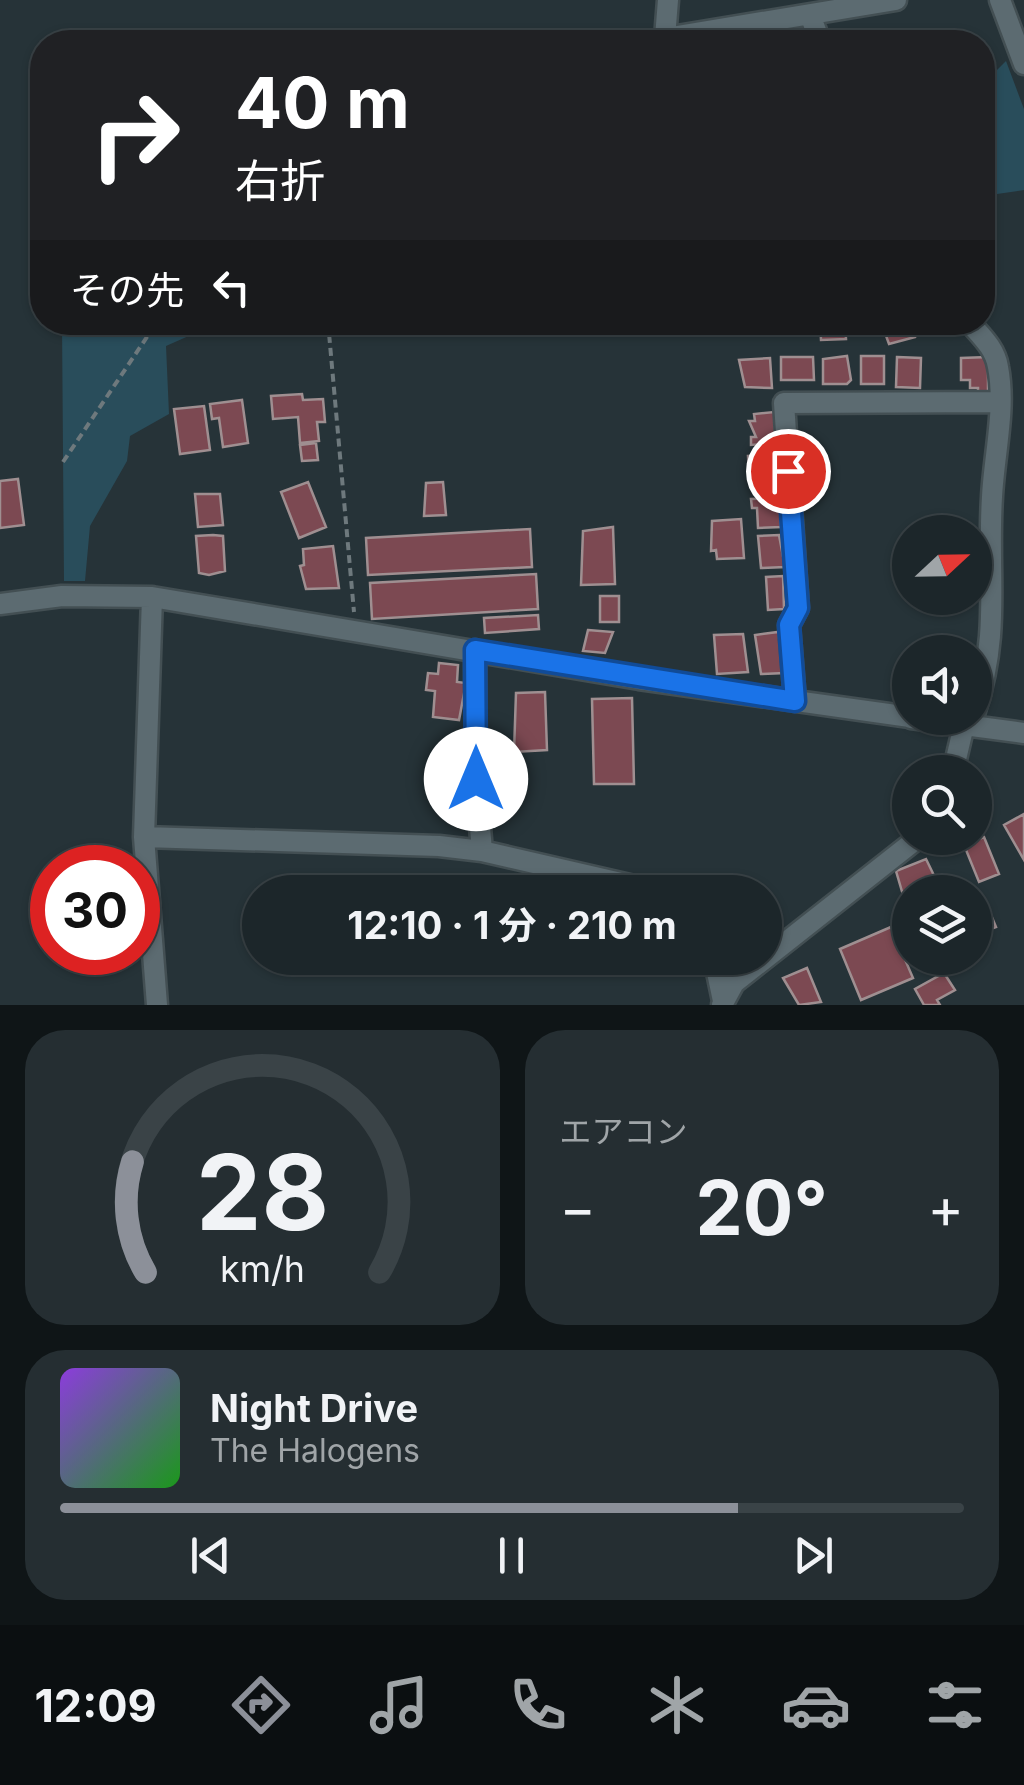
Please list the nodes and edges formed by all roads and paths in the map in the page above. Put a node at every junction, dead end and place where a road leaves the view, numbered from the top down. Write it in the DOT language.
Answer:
graph roads {
  1 [pos="668,0"];
  2 [pos="896,0"];
  3 [pos="1000,0"];
  4 [pos="811,17"];
  5 [pos="666,30"];
  6 [pos="721,30"];
  7 [pos="816,30"];
  8 [pos="1024,64"];
  9 [pos="148,335"];
  10 [pos="329,335"];
  11 [pos="980,335"];
  12 [pos="1000,402"];
  13 [pos="63,462"];
  14 [pos="152,596"];
  15 [pos="0,604"];
  16 [pos="354,632"];
  17 [pos="992,635"];
  18 [pos="475,650"];
  19 [pos="795,701"];
  20 [pos="892,714"];
  21 [pos="992,725"];
  22 [pos="1024,732"];
  23 [pos="144,838"];
  24 [pos="482,851"];
  25 [pos="896,855"];
  26 [pos="586,875"];
  27 [pos="717,975"];
  28 [pos="722,1003"];
  29 [pos="156,1005"];
  1 -- 5 [label="street"];
  2 -- 4 [label="street"];
  3 -- 8 [label="street"];
  4 -- 6 [label="street"];
  4 -- 7 [label="street"];
  9 -- 13 [label="path"];
  10 -- 16 [label="path"];
  11 -- 12 [label="street"];
  12 -- 17 [label="street"];
  12 -- 19 [label="street"];
  14 -- 15 [label="street"];
  14 -- 16 [label="street"];
  14 -- 23 [label="street"];
  16 -- 18 [label="street"];
  18 -- 19 [label="street"];
  18 -- 24 [label="street"];
  19 -- 20 [label="street"];
  21 -- 22 [label="street"];
  23 -- 24 [label="street"];
  23 -- 29 [label="street"];
  24 -- 26 [label="street"];
  25 -- 28 [label="street"];
  27 -- 28 [label="street"];
}
